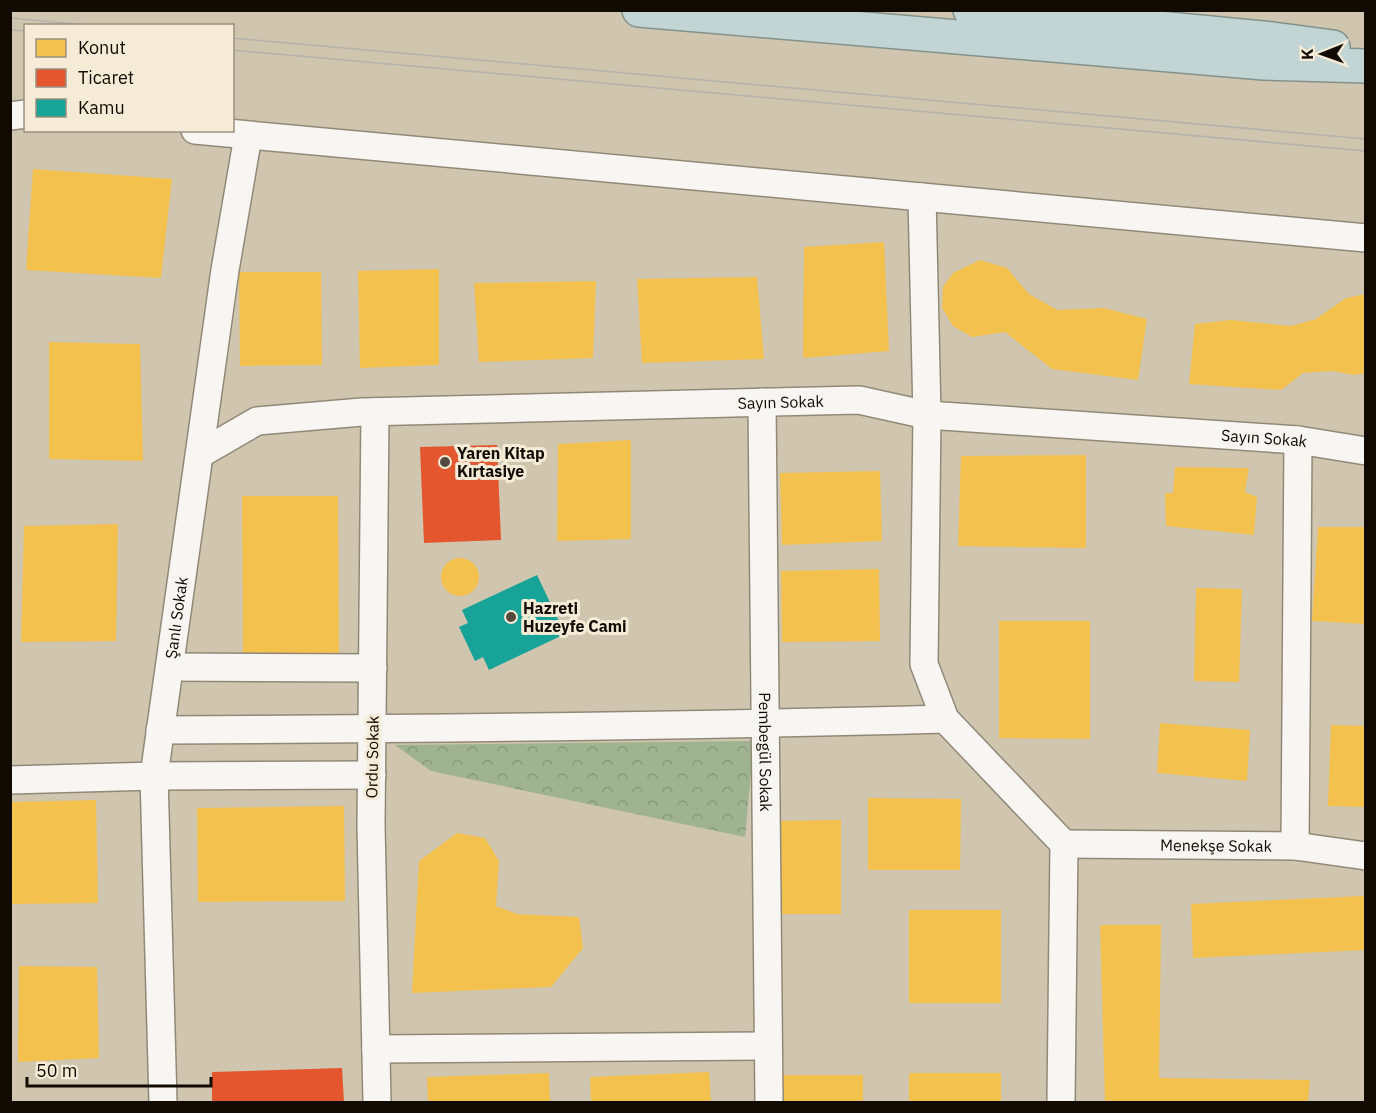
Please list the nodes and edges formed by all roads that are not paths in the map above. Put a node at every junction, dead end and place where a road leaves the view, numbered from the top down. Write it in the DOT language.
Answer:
graph roads {
  1 [pos="639,10"];
  2 [pos="970,10"];
  3 [pos="1365,52"];
  4 [pos="1365,66"];
  5 [pos="213,132"];
  6 [pos="248,136"];
  7 [pos="922,197"];
  8 [pos="1365,238"];
  9 [pos="762,402"];
  10 [pos="375,412"];
  11 [pos="927,415"];
  12 [pos="1298,440"];
  13 [pos="1365,451"];
  14 [pos="200,454"];
  15 [pos="170,667"];
  16 [pos="373,668"];
  17 [pos="945,718"];
  18 [pos="765,724"];
  19 [pos="372,729"];
  20 [pos="160,730"];
  21 [pos="372,775"];
  22 [pos="154,777"];
  23 [pos="10,780"];
  24 [pos="1064,844"];
  25 [pos="1294,846"];
  26 [pos="1365,856"];
  27 [pos="768,1046"];
  28 [pos="376,1048"];
  29 [pos="163,1102"];
  30 [pos="377,1102"];
  31 [pos="769,1102"];
  32 [pos="1061,1102"];
  1 -- 4 [label="highway"];
  2 -- 3 [label="highway"];
  5 -- 6 [label="street"];
  6 -- 7 [label="street"];
  6 -- 14 [label="street, Şanlı Sokak"];
  7 -- 8 [label="street"];
  7 -- 11 [label="street"];
  9 -- 10 [label="street, Sayın Sokak"];
  9 -- 11 [label="street, Sayın Sokak"];
  9 -- 18 [label="street, Pembegül Sokak"];
  10 -- 14 [label="street, Sayın Sokak"];
  10 -- 16 [label="street, Ordu Sokak"];
  11 -- 12 [label="street, Sayın Sokak"];
  11 -- 17 [label="street"];
  12 -- 13 [label="street, Sayın Sokak"];
  12 -- 25 [label="street"];
  14 -- 15 [label="street, Şanlı Sokak"];
  15 -- 16 [label="street"];
  15 -- 20 [label="street, Şanlı Sokak"];
  16 -- 19 [label="street, Ordu Sokak"];
  17 -- 18 [label="street"];
  17 -- 24 [label="street"];
  18 -- 19 [label="street"];
  18 -- 27 [label="street, Pembegül Sokak"];
  19 -- 20 [label="street"];
  19 -- 21 [label="street, Ordu Sokak"];
  20 -- 22 [label="street, Şanlı Sokak"];
  21 -- 22 [label="street"];
  21 -- 28 [label="street, Ordu Sokak"];
  22 -- 23 [label="street"];
  22 -- 29 [label="street, Şanlı Sokak"];
  24 -- 25 [label="street, Menekşe Sokak"];
  24 -- 32 [label="street"];
  25 -- 26 [label="street, Menekşe Sokak"];
  27 -- 28 [label="street"];
  27 -- 31 [label="street, Pembegül Sokak"];
  28 -- 30 [label="street, Ordu Sokak"];
}
